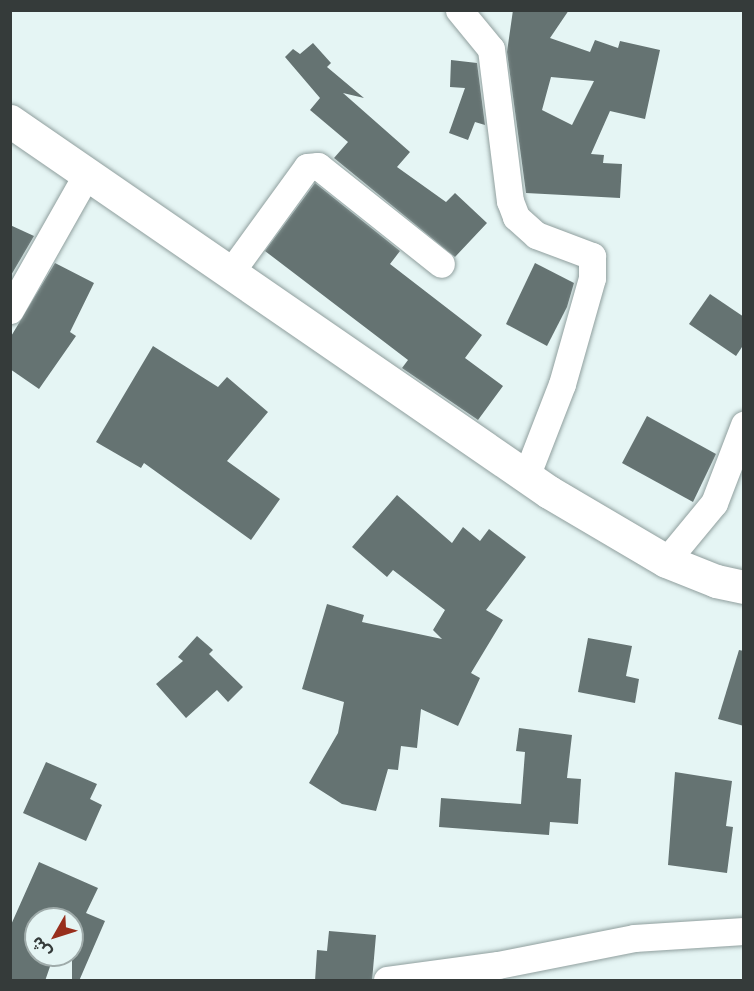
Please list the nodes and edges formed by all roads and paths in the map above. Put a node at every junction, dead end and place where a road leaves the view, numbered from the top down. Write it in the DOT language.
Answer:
graph roads {
  1 [pos="459,10"];
  2 [pos="10,121"];
  3 [pos="87,174"];
  4 [pos="441,264"];
  5 [pos="230,273"];
  6 [pos="10,310"];
  7 [pos="744,425"];
  8 [pos="526,477"];
  9 [pos="666,561"];
  10 [pos="744,587"];
  11 [pos="744,931"];
  12 [pos="387,981"];
  1 -- 8 [label="street"];
  2 -- 3 [label="main road"];
  3 -- 5 [label="main road"];
  3 -- 6 [label="street"];
  4 -- 5 [label="street"];
  5 -- 8 [label="main road"];
  7 -- 9 [label="street"];
  8 -- 9 [label="main road"];
  9 -- 10 [label="main road"];
  11 -- 12 [label="street"];
}
